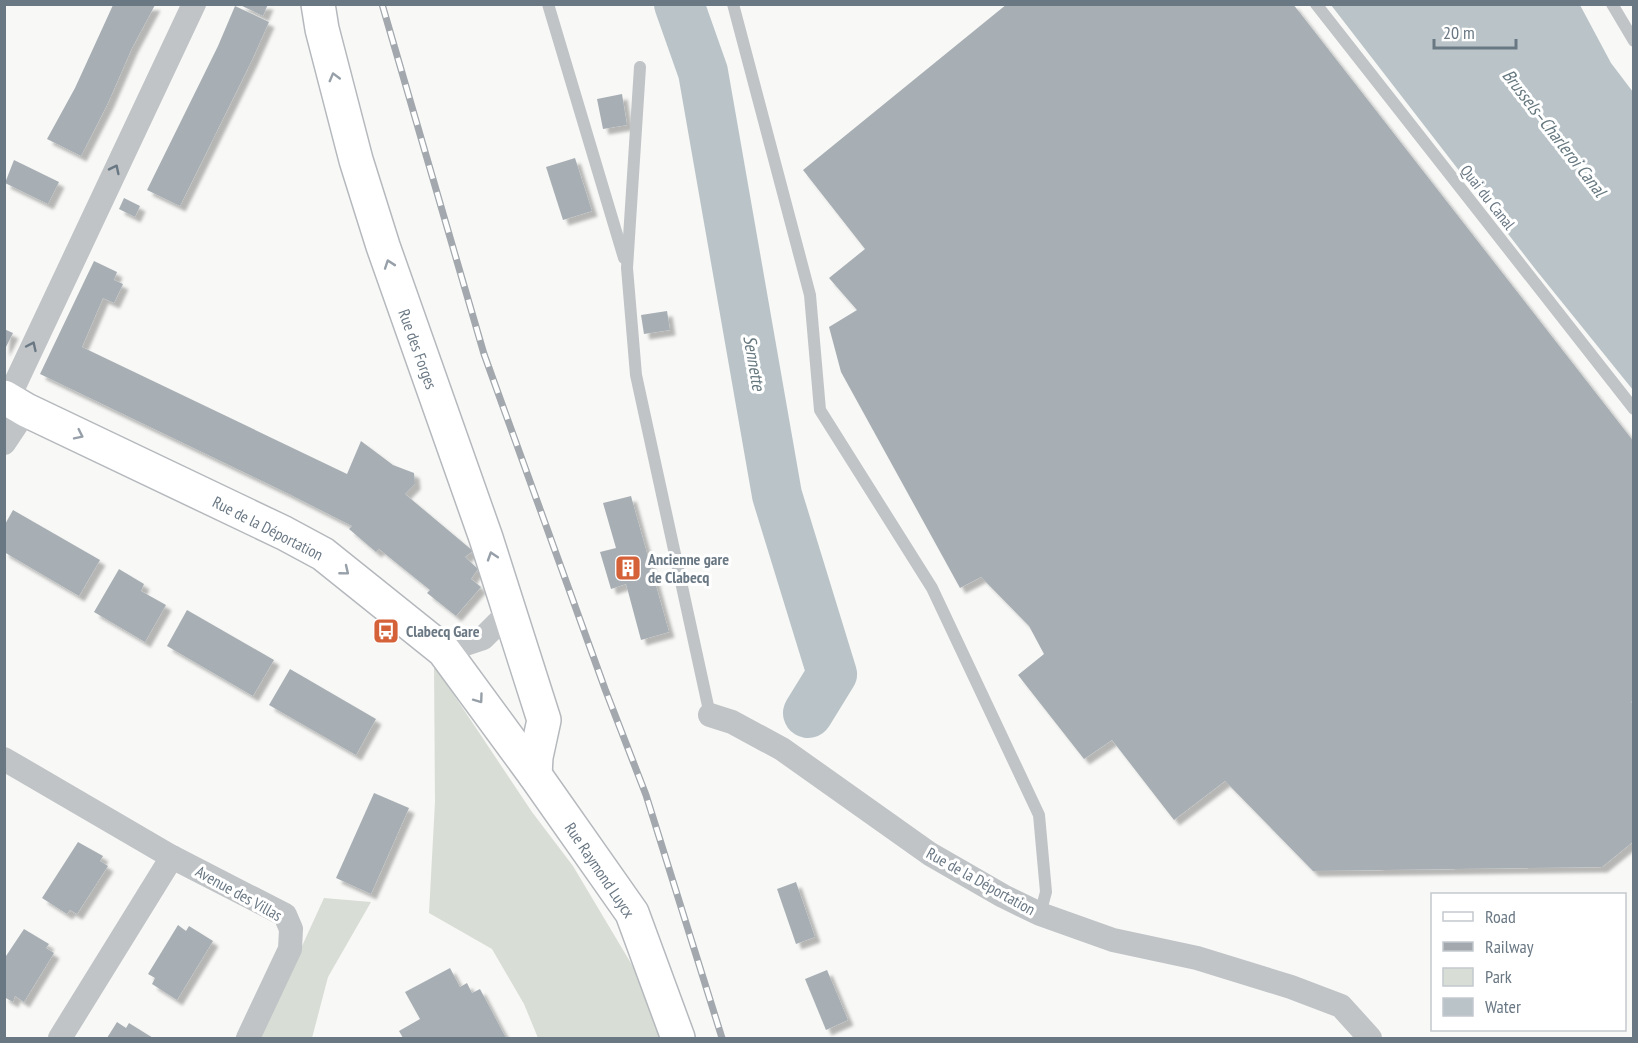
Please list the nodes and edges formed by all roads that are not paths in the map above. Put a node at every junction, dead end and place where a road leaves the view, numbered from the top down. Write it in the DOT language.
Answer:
graph roads {
  1 [pos="194,4"];
  2 [pos="318,4"];
  3 [pos="548,4"];
  4 [pos="733,4"];
  5 [pos="1316,4"];
  6 [pos="1612,4"];
  7 [pos="1634,41"];
  8 [pos="640,67"];
  9 [pos="627,268"];
  10 [pos="13,402"];
  11 [pos="1634,409"];
  12 [pos="4,443"];
  13 [pos="509,612"];
  14 [pos="444,651"];
  15 [pos="710,715"];
  16 [pos="9,765"];
  17 [pos="535,775"];
  18 [pos="172,857"];
  19 [pos="1040,914"];
  20 [pos="60,1038"];
  21 [pos="248,1038"];
  22 [pos="678,1038"];
  23 [pos="1370,1038"];
  10 -- 1 [label="street, one-way"];
  13 -- 2 [label="main road, Rue des Forges, one-way"];
  3 -- 9 [label="lane"];
  4 -- 19 [label="lane"];
  5 -- 11 [label="lane, Quai du Canal"];
  6 -- 7 [label="lane"];
  8 -- 9 [label="lane"];
  9 -- 15 [label="lane"];
  10 -- 12 [label="street"];
  10 -- 14 [label="main road, Rue de la Déportation, one-way"];
  13 -- 14 [label="street"];
  13 -- 17 [label="main road, Rue des Forges"];
  14 -- 17 [label="main road, Rue Raymond Luycx, one-way"];
  15 -- 19 [label="street, Rue de la Déportation"];
  16 -- 18 [label="street, Avenue des Villas"];
  17 -- 22 [label="main road, Rue Raymond Luycx"];
  18 -- 20 [label="street"];
  18 -- 21 [label="street, Avenue des Villas"];
  19 -- 23 [label="street, Rue de la Déportation"];
}
